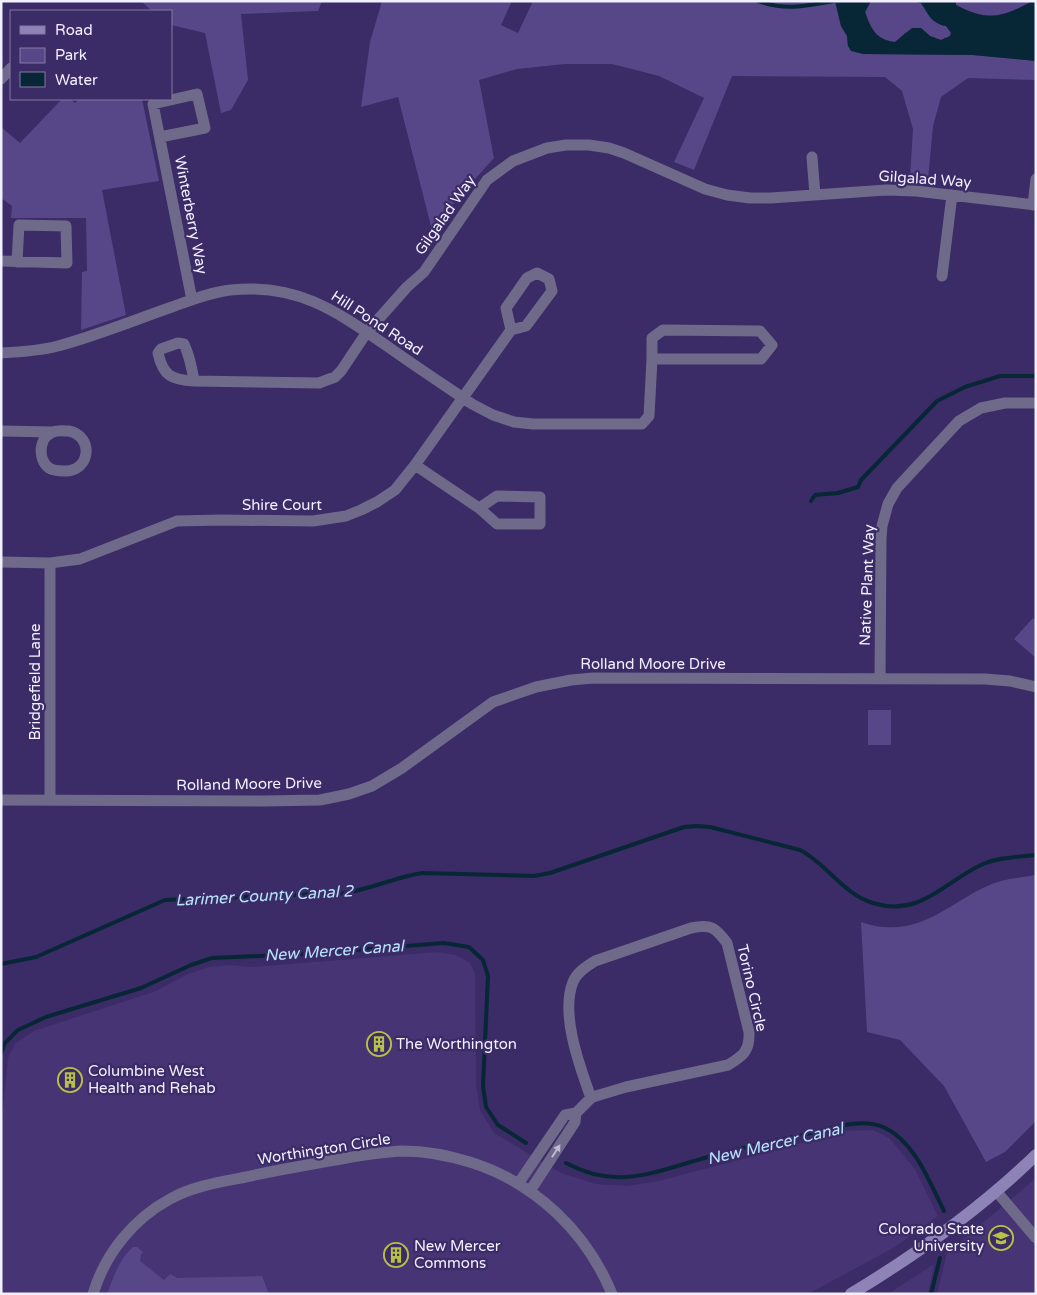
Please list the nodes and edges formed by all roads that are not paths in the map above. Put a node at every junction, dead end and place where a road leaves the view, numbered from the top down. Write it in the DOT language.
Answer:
graph roads {
  1 [pos="10,69"];
  2 [pos="1,79"];
  3 [pos="171,100"];
  4 [pos="172,100"];
  5 [pos="160,137"];
  6 [pos="812,157"];
  7 [pos="1036,179"];
  8 [pos="815,195"];
  9 [pos="952,195"];
  10 [pos="1035,205"];
  11 [pos="1,261"];
  12 [pos="18,262"];
  13 [pos="942,276"];
  14 [pos="192,300"];
  15 [pos="511,330"];
  16 [pos="367,332"];
  17 [pos="1,353"];
  18 [pos="652,359"];
  19 [pos="194,381"];
  20 [pos="462,397"];
  21 [pos="1036,403"];
  22 [pos="1,432"];
  23 [pos="53,432"];
  24 [pos="415,465"];
  25 [pos="480,508"];
  26 [pos="1,562"];
  27 [pos="50,563"];
  28 [pos="880,679"];
  29 [pos="1036,687"];
  30 [pos="1,800"];
  31 [pos="50,800"];
  32 [pos="591,1098"];
  33 [pos="576,1114"];
  34 [pos="1036,1155"];
  35 [pos="518,1184"];
  36 [pos="530,1191"];
  37 [pos="996,1191"];
  38 [pos="1036,1238"];
  39 [pos="93,1294"];
  40 [pos="612,1294"];
  41 [pos="851,1294"];
  1 -- 2 [label="street"];
  3 -- 5 [label="street, Winterberry Way"];
  4 -- 5 [label="street, Winterberry Way"];
  5 -- 14 [label="street, Winterberry Way"];
  6 -- 8 [label="street"];
  7 -- 10 [label="street, Gilgalad Way"];
  8 -- 9 [label="street, Gilgalad Way"];
  8 -- 16 [label="street, Gilgalad Way"];
  9 -- 10 [label="street, Gilgalad Way"];
  9 -- 13 [label="street"];
  11 -- 12 [label="street"];
  12 -- 12 [label="street"];
  14 -- 16 [label="street, Hill Pond Road"];
  14 -- 17 [label="street, Hill Pond Road"];
  15 -- 15 [label="street, Shire Court"];
  15 -- 20 [label="street, Shire Court"];
  16 -- 19 [label="street, Gilgalad Way"];
  16 -- 20 [label="street, Hill Pond Road"];
  18 -- 18 [label="street"];
  18 -- 20 [label="street, Hill Pond Road"];
  20 -- 24 [label="street, Shire Court"];
  21 -- 28 [label="street, Native Plant Way"];
  22 -- 23 [label="street"];
  24 -- 25 [label="street"];
  24 -- 27 [label="street, Shire Court"];
  25 -- 25 [label="street"];
  26 -- 27 [label="street, Shire Court"];
  27 -- 31 [label="street, Bridgefield Lane"];
  28 -- 29 [label="street, Rolland Moore Drive"];
  28 -- 31 [label="street, Rolland Moore Drive"];
  30 -- 31 [label="street, Rolland Moore Drive"];
  32 -- 32 [label="street, Torino Circle"];
  32 -- 33 [label="street"];
  33 -- 35 [label="street"];
  36 -- 33 [label="street, one-way"];
  34 -- 37 [label="street"];
  35 -- 36 [label="street, Worthington Circle"];
  35 -- 39 [label="street, Worthington Circle"];
  36 -- 40 [label="street, Worthington Circle"];
  37 -- 38 [label="street"];
  37 -- 41 [label="street"];
}
